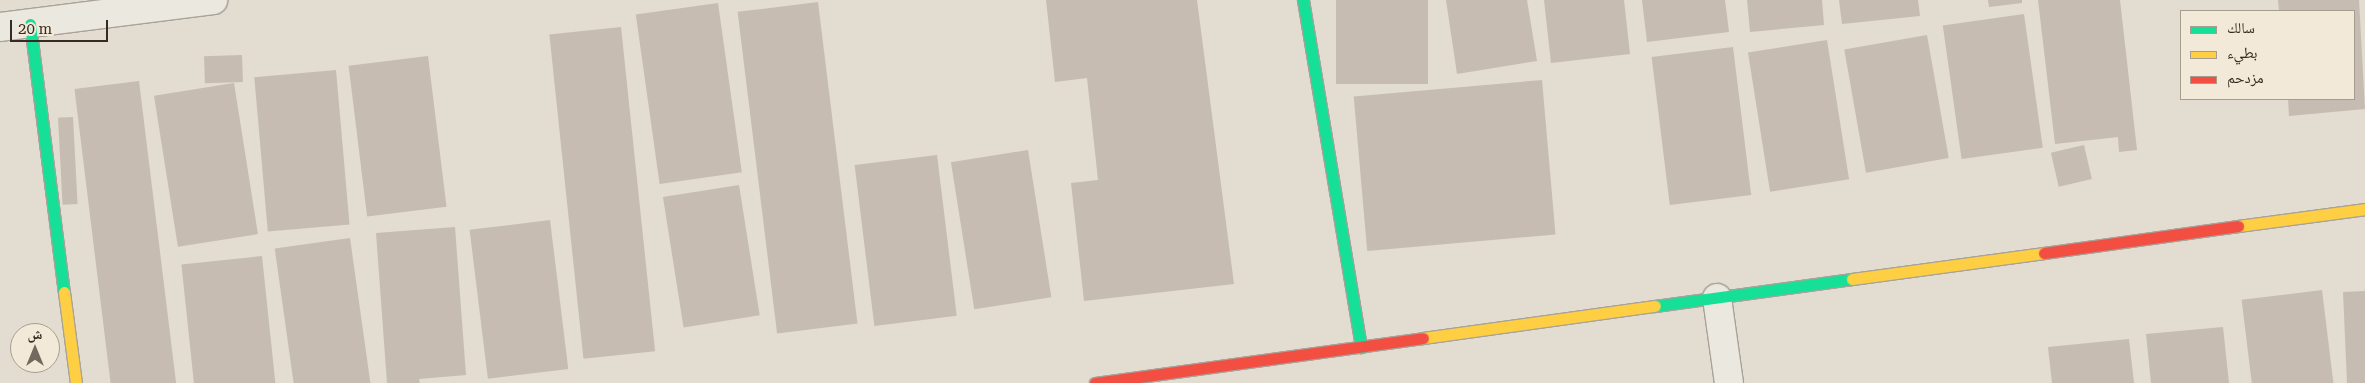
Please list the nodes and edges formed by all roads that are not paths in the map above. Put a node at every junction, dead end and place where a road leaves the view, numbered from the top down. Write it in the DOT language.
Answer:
graph roads {
  1 [pos="213,0"];
  2 [pos="1303,0"];
  3 [pos="30,24"];
  4 [pos="0,27"];
  5 [pos="2365,209"];
  6 [pos="1717,298"];
  7 [pos="1360,347"];
  8 [pos="76,383"];
  9 [pos="1095,383"];
  10 [pos="1729,383"];
  1 -- 3 [label="street"];
  2 -- 7 [label="street"];
  3 -- 4 [label="street"];
  3 -- 8 [label="street"];
  5 -- 6 [label="street"];
  6 -- 7 [label="street"];
  6 -- 10 [label="street"];
  7 -- 9 [label="street"];
}
